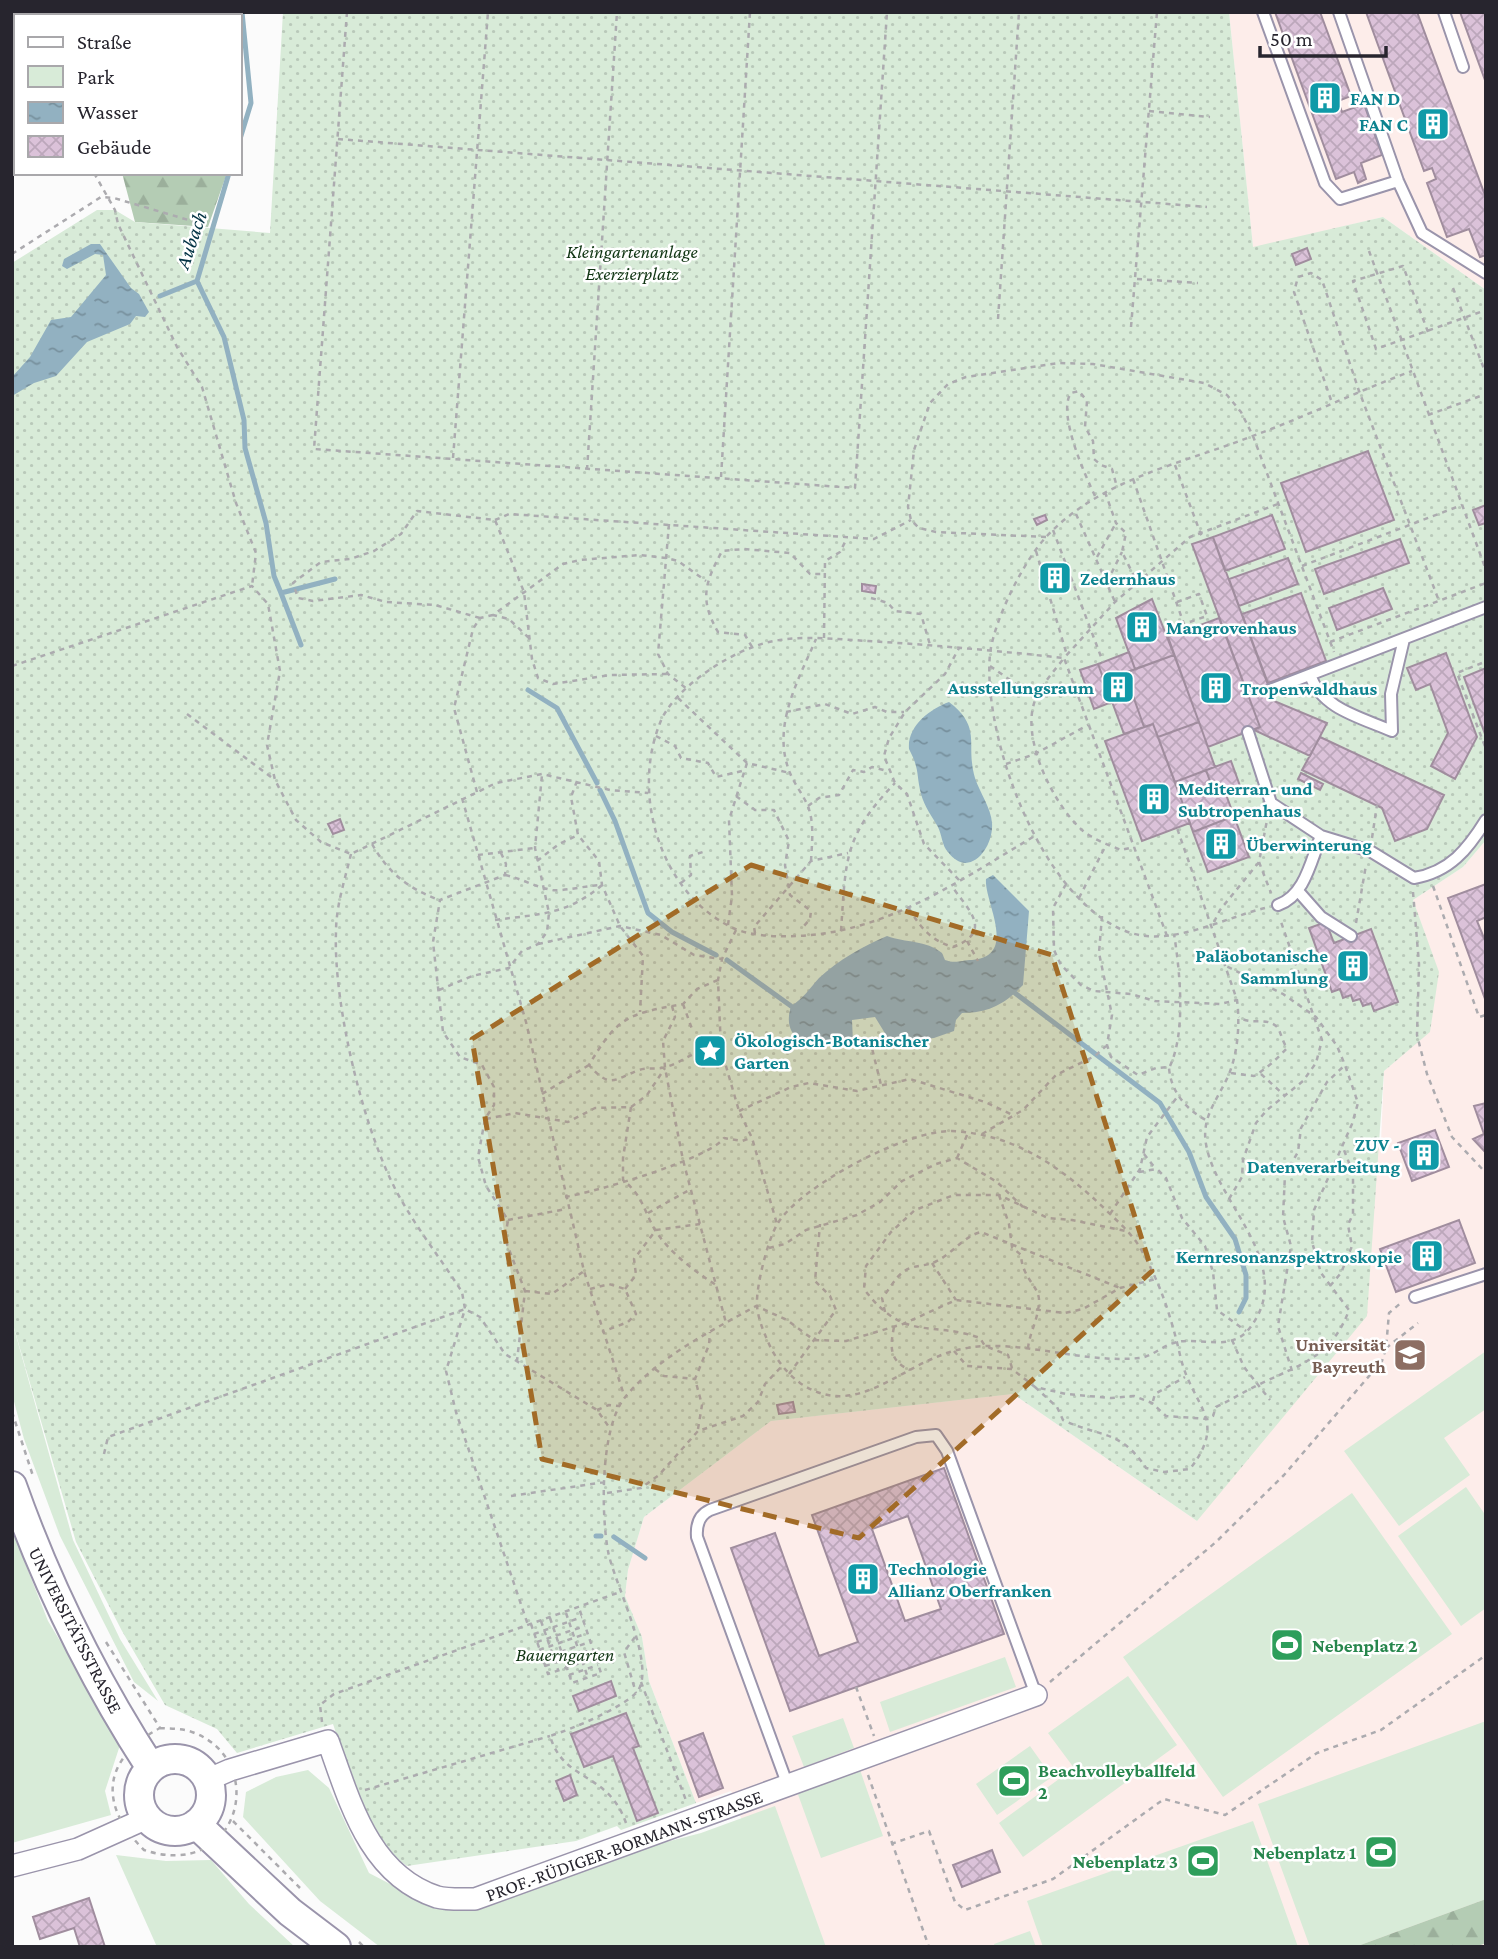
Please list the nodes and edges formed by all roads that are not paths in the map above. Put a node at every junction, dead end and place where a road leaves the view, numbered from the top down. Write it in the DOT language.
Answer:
graph roads {
  1 [pos="1263,12"];
  2 [pos="1339,12"];
  3 [pos="1444,12"];
  4 [pos="1463,67"];
  5 [pos="1398,181"];
  6 [pos="1486,273"];
  7 [pos="1486,607"];
  8 [pos="1404,639"];
  9 [pos="1310,675"];
  10 [pos="1270,690"];
  11 [pos="1248,732"];
  12 [pos="1486,820"];
  13 [pos="1321,836"];
  14 [pos="1298,891"];
  15 [pos="1277,905"];
  16 [pos="1351,936"];
  17 [pos="1486,1274"];
  18 [pos="1415,1297"];
  19 [pos="23,1482"];
  20 [pos="1036,1695"];
  21 [pos="151,1768"];
  22 [pos="207,1780"];
  23 [pos="788,1786"];
  24 [pos="147,1818"];
  25 [pos="196,1824"];
  26 [pos="12,1866"];
  27 [pos="336,1947"];
  1 -- 5 [label="lane"];
  2 -- 5 [label="lane"];
  3 -- 4 [label="lane"];
  5 -- 6 [label="lane"];
  7 -- 8 [label="lane"];
  8 -- 9 [label="lane"];
  8 -- 9 [label="lane"];
  9 -- 10 [label="lane"];
  11 -- 13 [label="lane"];
  12 -- 13 [label="lane"];
  13 -- 14 [label="lane"];
  14 -- 15 [label="lane"];
  14 -- 16 [label="lane"];
  17 -- 18 [label="lane"];
  19 -- 21 [label="main road, UNIVERSITÄTSSTRASSE"];
  20 -- 23 [label="street, PROF.-RÜDIGER-BORMANN-STRASSE"];
  20 -- 23 [label="lane"];
  21 -- 22 [label="main road"];
  21 -- 24 [label="main road"];
  22 -- 23 [label="street, PROF.-RÜDIGER-BORMANN-STRASSE"];
  22 -- 25 [label="main road"];
  24 -- 25 [label="main road"];
  24 -- 26 [label="street"];
  25 -- 27 [label="main road"];
}
